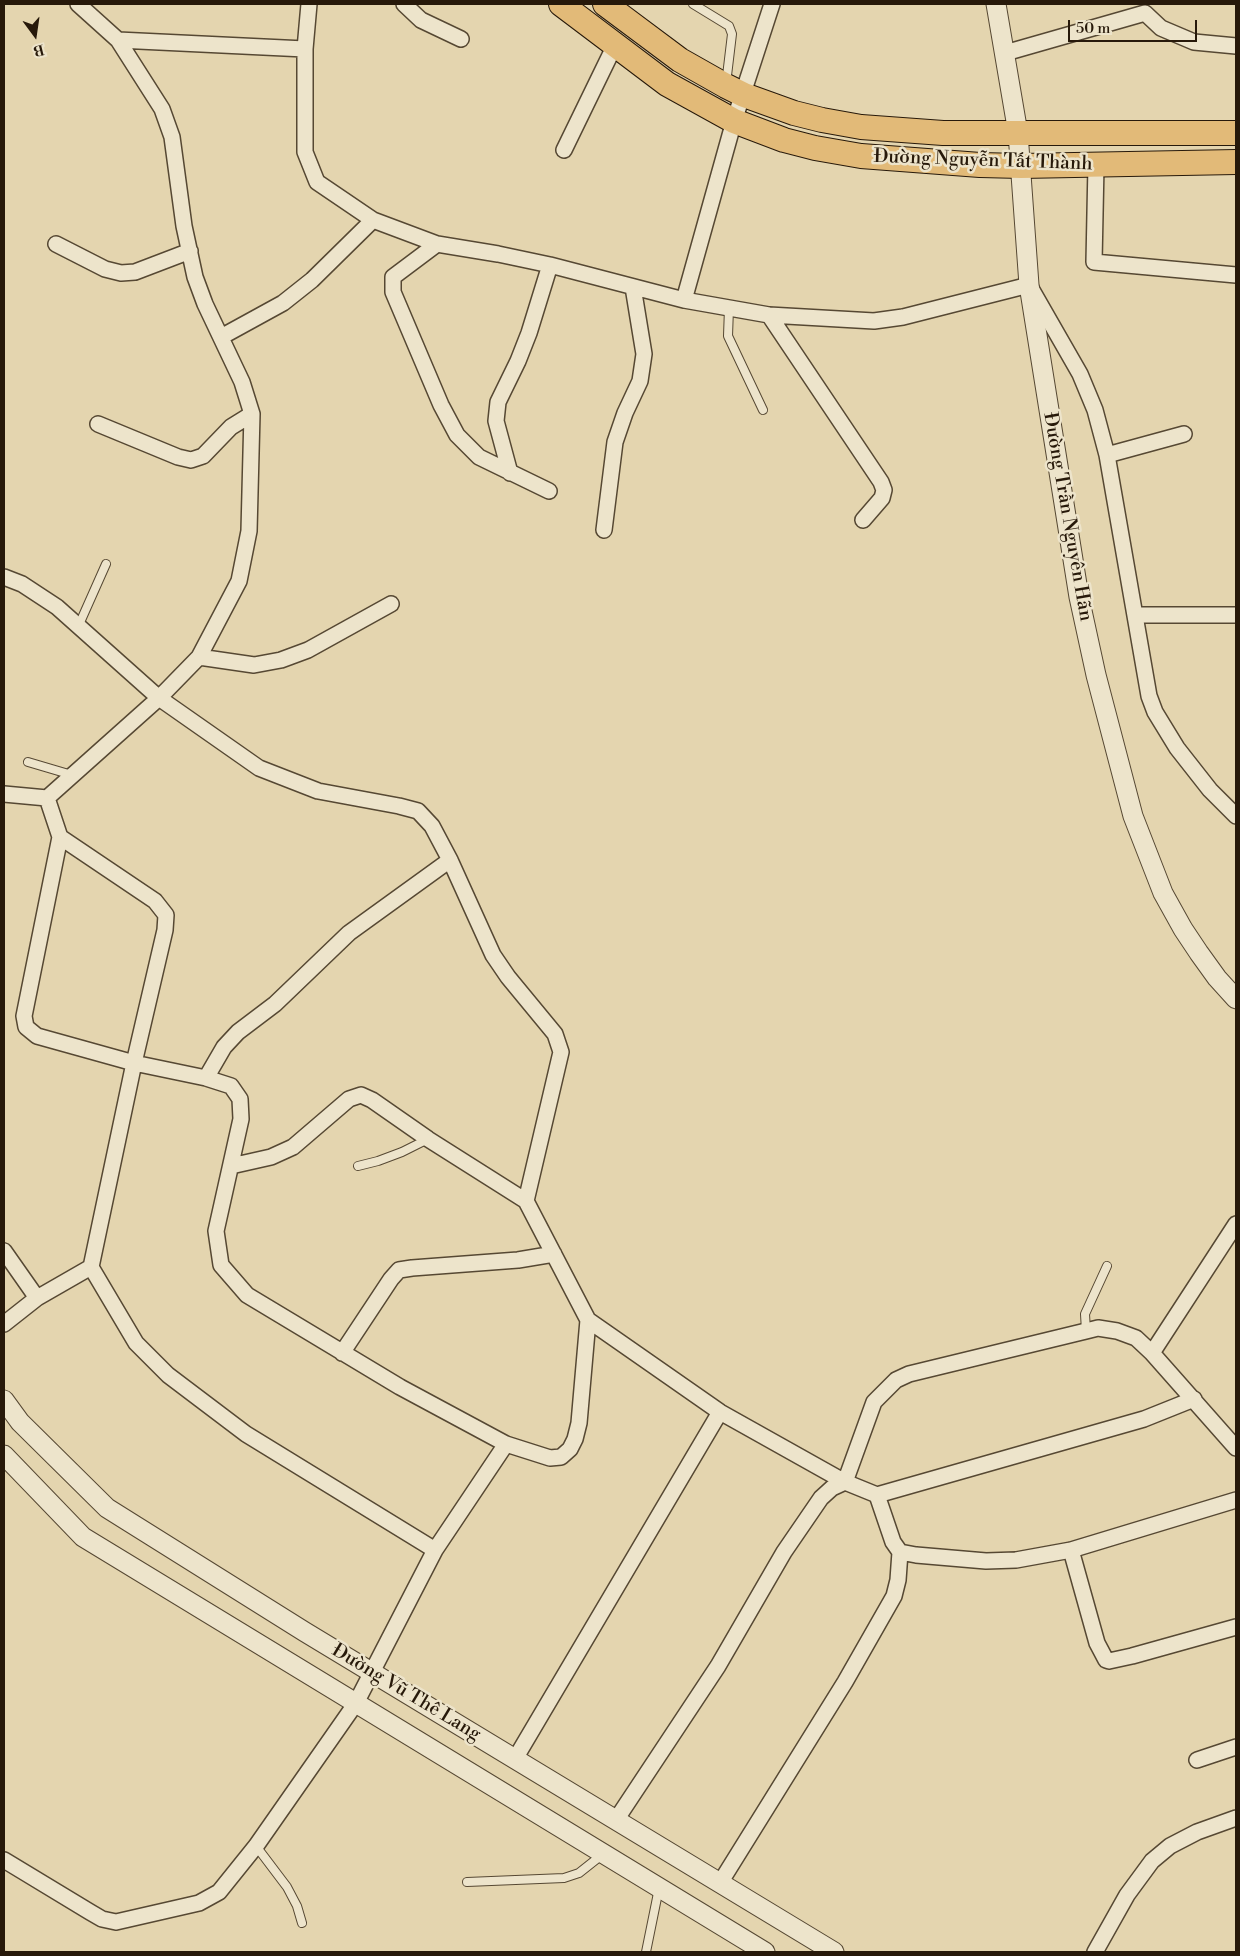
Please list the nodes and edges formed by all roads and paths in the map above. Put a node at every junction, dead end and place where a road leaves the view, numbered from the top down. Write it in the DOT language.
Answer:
graph roads {
  1 [pos="78,4"];
  2 [pos="309,4"];
  3 [pos="404,4"];
  4 [pos="561,4"];
  5 [pos="605,4"];
  6 [pos="693,4"];
  7 [pos="772,4"];
  8 [pos="996,4"];
  9 [pos="460,39"];
  10 [pos="118,40"];
  11 [pos="615,45"];
  12 [pos="1236,46"];
  13 [pos="305,49"];
  14 [pos="1005,53"];
  15 [pos="735,90"];
  16 [pos="734,122"];
  17 [pos="1018,133"];
  18 [pos="1236,133"];
  19 [pos="564,150"];
  20 [pos="1236,162"];
  21 [pos="1096,165"];
  22 [pos="1021,166"];
  23 [pos="372,220"];
  24 [pos="56,244"];
  25 [pos="437,244"];
  26 [pos="190,251"];
  27 [pos="550,265"];
  28 [pos="1236,275"];
  29 [pos="1029,285"];
  30 [pos="633,287"];
  31 [pos="684,300"];
  32 [pos="729,308"];
  33 [pos="769,314"];
  34 [pos="221,337"];
  35 [pos="764,410"];
  36 [pos="252,414"];
  37 [pos="98,424"];
  38 [pos="1184,434"];
  39 [pos="1107,455"];
  40 [pos="510,473"];
  41 [pos="548,491"];
  42 [pos="863,520"];
  43 [pos="604,530"];
  44 [pos="106,564"];
  45 [pos="4,577"];
  46 [pos="391,604"];
  47 [pos="1135,615"];
  48 [pos="1236,615"];
  49 [pos="78,627"];
  50 [pos="199,657"];
  51 [pos="159,698"];
  52 [pos="28,762"];
  53 [pos="72,775"];
  54 [pos="4,794"];
  55 [pos="47,798"];
  56 [pos="1236,816"];
  57 [pos="60,837"];
  58 [pos="450,860"];
  59 [pos="1236,999"];
  60 [pos="134,1063"];
  61 [pos="206,1078"];
  62 [pos="428,1139"];
  63 [pos="231,1166"];
  64 [pos="358,1166"];
  65 [pos="526,1201"];
  66 [pos="1236,1224"];
  67 [pos="4,1251"];
  68 [pos="554,1254"];
  69 [pos="1107,1266"];
  70 [pos="91,1267"];
  71 [pos="38,1298"];
  72 [pos="588,1320"];
  73 [pos="4,1324"];
  74 [pos="1086,1331"];
  75 [pos="342,1353"];
  76 [pos="1152,1353"];
  77 [pos="1194,1399"];
  78 [pos="4,1400"];
  79 [pos="720,1412"];
  80 [pos="506,1444"];
  81 [pos="1236,1446"];
  82 [pos="4,1455"];
  83 [pos="845,1482"];
  84 [pos="877,1495"];
  85 [pos="1236,1500"];
  86 [pos="435,1550"];
  87 [pos="1071,1550"];
  88 [pos="900,1552"];
  89 [pos="1236,1627"];
  90 [pos="372,1672"];
  91 [pos="356,1703"];
  92 [pos="1236,1746"];
  93 [pos="515,1759"];
  94 [pos="1197,1760"];
  95 [pos="1236,1818"];
  96 [pos="616,1820"];
  97 [pos="256,1846"];
  98 [pos="603,1854"];
  99 [pos="4,1860"];
  100 [pos="467,1882"];
  101 [pos="720,1883"];
  102 [pos="659,1888"];
  103 [pos="302,1923"];
  104 [pos="646,1952"];
  105 [pos="765,1952"];
  106 [pos="834,1952"];
  107 [pos="1095,1952"];
  1 -- 10 [label="street"];
  2 -- 13 [label="street"];
  3 -- 9 [label="street"];
  4 -- 11 [label="main road, Đường Nguyễn Tất Thành"];
  5 -- 15 [label="main road, Đường Nguyễn Tất Thành"];
  6 -- 15 [label="lane"];
  7 -- 15 [label="street"];
  8 -- 14 [label="street, Đường Trần Nguyên Hãn"];
  10 -- 13 [label="street"];
  10 -- 26 [label="street"];
  11 -- 16 [label="main road, Đường Nguyễn Tất Thành"];
  11 -- 19 [label="street"];
  12 -- 14 [label="street"];
  13 -- 23 [label="street"];
  14 -- 17 [label="street, Đường Trần Nguyên Hãn"];
  15 -- 16 [label="street"];
  15 -- 17 [label="main road, Đường Nguyễn Tất Thành"];
  16 -- 22 [label="main road, Đường Nguyễn Tất Thành"];
  16 -- 31 [label="street"];
  17 -- 18 [label="main road, Đường Nguyễn Tất Thành"];
  17 -- 22 [label="street, Đường Trần Nguyên Hãn"];
  20 -- 21 [label="main road, Đường Nguyễn Tất Thành"];
  21 -- 22 [label="main road, Đường Nguyễn Tất Thành"];
  21 -- 28 [label="street"];
  22 -- 29 [label="street, Đường Trần Nguyên Hãn"];
  23 -- 25 [label="street"];
  23 -- 34 [label="street"];
  24 -- 26 [label="street"];
  25 -- 27 [label="street"];
  25 -- 40 [label="street"];
  26 -- 34 [label="street"];
  27 -- 30 [label="street"];
  27 -- 40 [label="street"];
  29 -- 33 [label="street"];
  29 -- 39 [label="street"];
  29 -- 59 [label="street, Đường Trần Nguyên Hãn"];
  30 -- 31 [label="street"];
  30 -- 43 [label="street"];
  31 -- 32 [label="street"];
  32 -- 33 [label="street"];
  32 -- 35 [label="lane"];
  33 -- 42 [label="street"];
  34 -- 36 [label="street"];
  36 -- 37 [label="street"];
  36 -- 50 [label="street"];
  38 -- 39 [label="street"];
  39 -- 47 [label="street"];
  40 -- 41 [label="street"];
  44 -- 49 [label="lane"];
  45 -- 49 [label="street"];
  46 -- 50 [label="street"];
  47 -- 48 [label="street"];
  47 -- 56 [label="street"];
  49 -- 51 [label="street"];
  50 -- 51 [label="street"];
  51 -- 53 [label="street"];
  51 -- 58 [label="street"];
  52 -- 53 [label="lane"];
  53 -- 55 [label="street"];
  54 -- 55 [label="street"];
  55 -- 57 [label="street"];
  57 -- 60 [label="street"];
  57 -- 60 [label="street"];
  58 -- 61 [label="street"];
  58 -- 65 [label="street"];
  60 -- 61 [label="street"];
  60 -- 70 [label="street"];
  61 -- 63 [label="street"];
  62 -- 63 [label="street"];
  62 -- 64 [label="lane"];
  62 -- 65 [label="street"];
  63 -- 75 [label="street"];
  65 -- 68 [label="street"];
  66 -- 76 [label="street"];
  67 -- 71 [label="street"];
  68 -- 72 [label="street"];
  68 -- 75 [label="street"];
  69 -- 74 [label="lane"];
  70 -- 71 [label="street"];
  70 -- 86 [label="street"];
  71 -- 73 [label="street"];
  72 -- 79 [label="street"];
  72 -- 80 [label="street"];
  74 -- 76 [label="street"];
  74 -- 83 [label="street"];
  75 -- 80 [label="street"];
  76 -- 77 [label="street"];
  77 -- 81 [label="street"];
  77 -- 84 [label="street"];
  78 -- 90 [label="street, Đường Vũ Thê Lang"];
  79 -- 83 [label="street"];
  79 -- 93 [label="street"];
  80 -- 86 [label="street"];
  82 -- 91 [label="street, Đường Vũ Thê Lang"];
  83 -- 84 [label="street"];
  83 -- 96 [label="street"];
  84 -- 88 [label="street"];
  85 -- 87 [label="street"];
  86 -- 90 [label="street"];
  87 -- 88 [label="street"];
  87 -- 89 [label="street"];
  88 -- 101 [label="street"];
  90 -- 91 [label="street"];
  90 -- 93 [label="street, Đường Vũ Thê Lang"];
  91 -- 97 [label="street"];
  91 -- 98 [label="street, Đường Vũ Thê Lang"];
  92 -- 94 [label="street"];
  93 -- 96 [label="street, Đường Vũ Thê Lang"];
  95 -- 107 [label="street"];
  96 -- 101 [label="street, Đường Vũ Thê Lang"];
  97 -- 99 [label="street"];
  97 -- 103 [label="lane"];
  98 -- 100 [label="lane"];
  98 -- 102 [label="street, Đường Vũ Thê Lang"];
  101 -- 106 [label="street, Đường Vũ Thê Lang"];
  102 -- 104 [label="lane"];
  102 -- 105 [label="street, Đường Vũ Thê Lang"];
}
